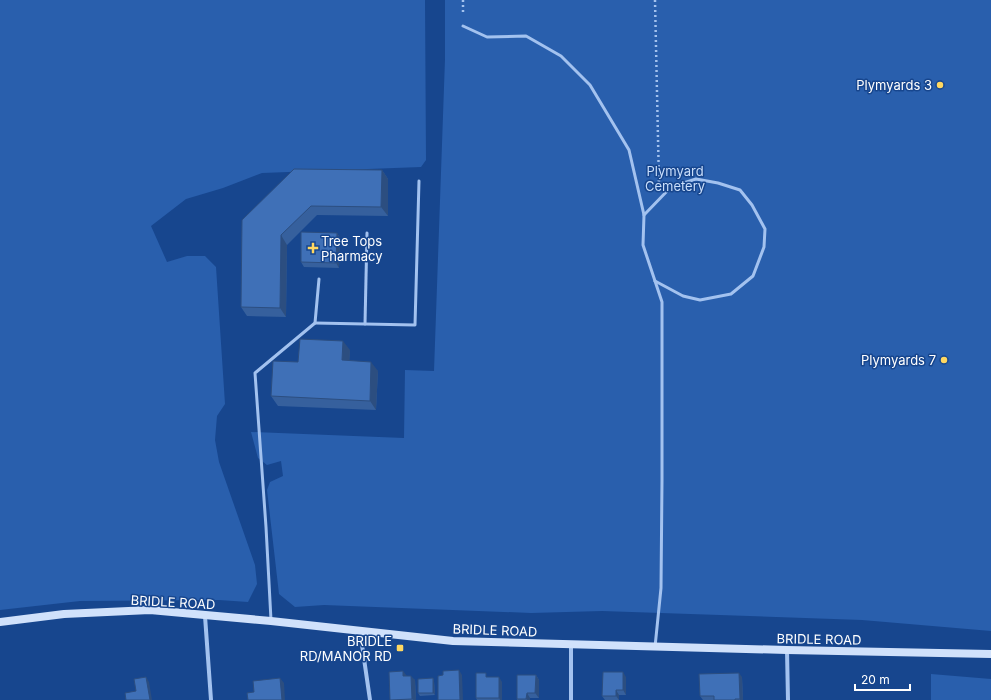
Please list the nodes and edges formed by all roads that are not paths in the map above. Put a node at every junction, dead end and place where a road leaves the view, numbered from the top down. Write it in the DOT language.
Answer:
graph roads {
  1 [pos="463,26"];
  2 [pos="419,181"];
  3 [pos="644,215"];
  4 [pos="367,233"];
  5 [pos="318,279"];
  6 [pos="655,281"];
  7 [pos="315,323"];
  8 [pos="365,324"];
  9 [pos="205,616"];
  10 [pos="271,621"];
  11 [pos="0,622"];
  12 [pos="360,631"];
  13 [pos="571,645"];
  14 [pos="655,647"];
  15 [pos="787,650"];
  16 [pos="991,654"];
  17 [pos="211,700"];
  18 [pos="370,700"];
  19 [pos="571,700"];
  20 [pos="788,700"];
  1 -- 3 [label="lane"];
  2 -- 8 [label="lane"];
  3 -- 6 [label="lane"];
  3 -- 6 [label="lane"];
  4 -- 8 [label="lane"];
  5 -- 7 [label="lane"];
  6 -- 14 [label="lane"];
  7 -- 8 [label="lane"];
  7 -- 10 [label="lane"];
  9 -- 10 [label="street, BRIDLE ROAD"];
  9 -- 11 [label="street, BRIDLE ROAD"];
  9 -- 17 [label="street"];
  10 -- 12 [label="street, BRIDLE ROAD"];
  12 -- 13 [label="street, BRIDLE ROAD"];
  12 -- 18 [label="street"];
  13 -- 14 [label="street, BRIDLE ROAD"];
  13 -- 19 [label="street"];
  14 -- 15 [label="street, BRIDLE ROAD"];
  15 -- 16 [label="street, BRIDLE ROAD"];
  15 -- 20 [label="street"];
}
